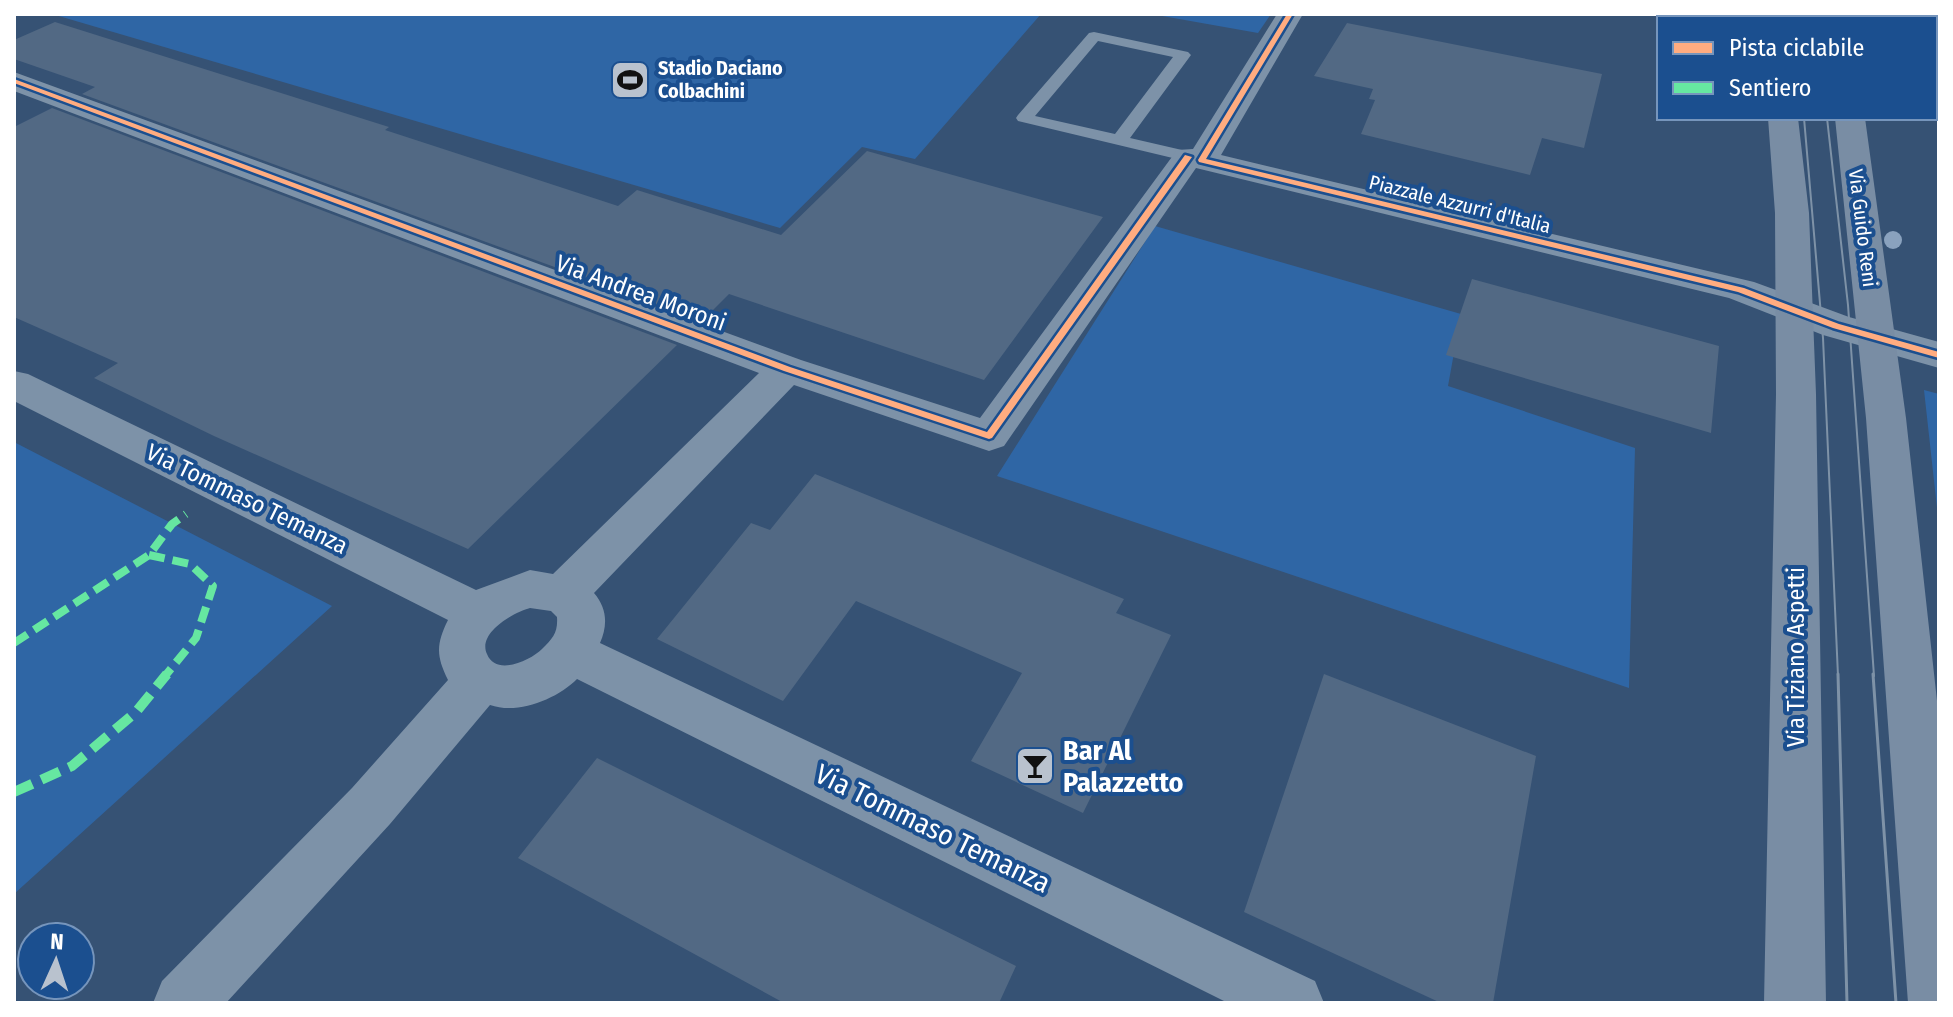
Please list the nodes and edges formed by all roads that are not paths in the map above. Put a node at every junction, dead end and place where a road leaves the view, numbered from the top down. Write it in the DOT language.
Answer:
graph roads {
  1 [pos="1290,14"];
  2 [pos="14,81"];
  3 [pos="1783,120"];
  4 [pos="1850,120"];
  5 [pos="1119,141"];
  6 [pos="1195,159"];
  7 [pos="1836,325"];
  8 [pos="1939,355"];
  9 [pos="787,369"];
  10 [pos="14,384"];
  11 [pos="563,594"];
  12 [pos="479,613"];
  13 [pos="572,653"];
  14 [pos="480,680"];
  15 [pos="184,1003"];
  16 [pos="1293,1003"];
  17 [pos="1795,1003"];
  18 [pos="1939,1003"];
  1 -- 6 [label="street"];
  2 -- 9 [label="street, Via Andrea Moroni"];
  3 -- 7 [label="street"];
  4 -- 7 [label="street, Via Guido Reni"];
  5 -- 5 [label="lane"];
  5 -- 6 [label="lane"];
  6 -- 7 [label="street, Piazzale Azzurri d'Italia"];
  6 -- 9 [label="street, Via Andrea Moroni"];
  7 -- 8 [label="street, Piazzale Azzurri d'Italia"];
  7 -- 17 [label="street, Via Tiziano Aspetti"];
  7 -- 18 [label="street"];
  9 -- 11 [label="street"];
  10 -- 12 [label="street, Via Tommaso Temanza"];
  11 -- 12 [label="street"];
  11 -- 13 [label="street"];
  12 -- 14 [label="street"];
  13 -- 14 [label="street"];
  13 -- 16 [label="street, Via Tommaso Temanza"];
  14 -- 15 [label="street"];
}
